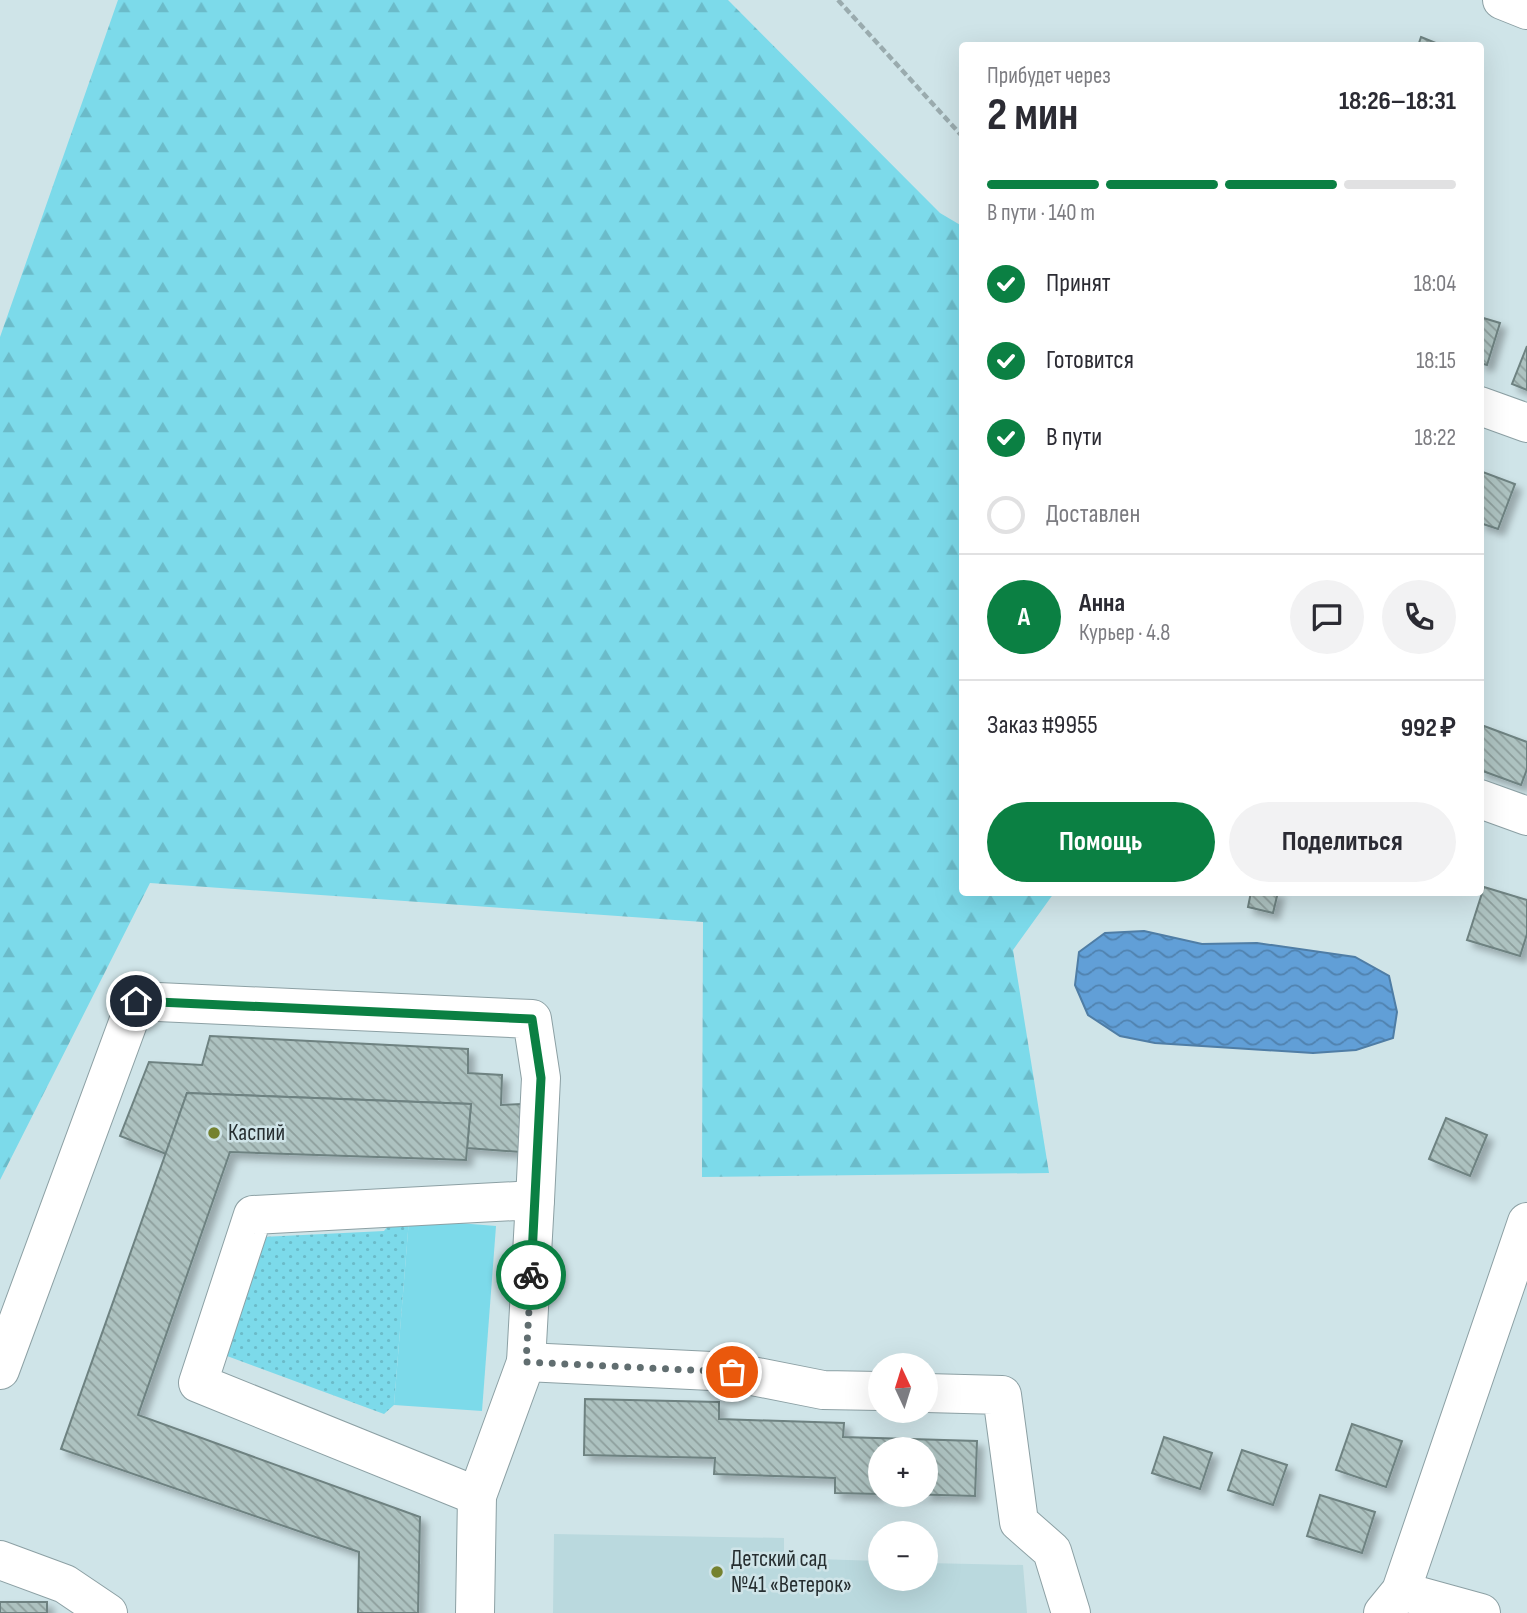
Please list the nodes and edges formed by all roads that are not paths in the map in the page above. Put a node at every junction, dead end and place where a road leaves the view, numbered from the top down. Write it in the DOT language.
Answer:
graph roads {
  1 [pos="1502,0"];
  2 [pos="1527,10"];
  3 [pos="1484,407"];
  4 [pos="1527,423"];
  5 [pos="1484,800"];
  6 [pos="1527,816"];
  7 [pos="535,1200"];
  8 [pos="1527,1222"];
  9 [pos="1516,1285"];
  10 [pos="526,1362"];
  11 [pos="0,1370"];
  12 [pos="868,1391"];
  13 [pos="938,1393"];
  14 [pos="477,1496"];
  15 [pos="0,1560"];
  16 [pos="1392,1602"];
  17 [pos="108,1613"];
  18 [pos="475,1613"];
  19 [pos="1071,1613"];
  20 [pos="1481,1613"];
  1 -- 2 [label="street"];
  3 -- 4 [label="street"];
  5 -- 6 [label="street"];
  7 -- 10 [label="street"];
  7 -- 11 [label="street"];
  7 -- 14 [label="street"];
  8 -- 9 [label="street"];
  9 -- 16 [label="street"];
  10 -- 12 [label="street"];
  10 -- 14 [label="street"];
  13 -- 19 [label="street"];
  14 -- 18 [label="street"];
  15 -- 17 [label="street"];
  16 -- 20 [label="street"];
}
